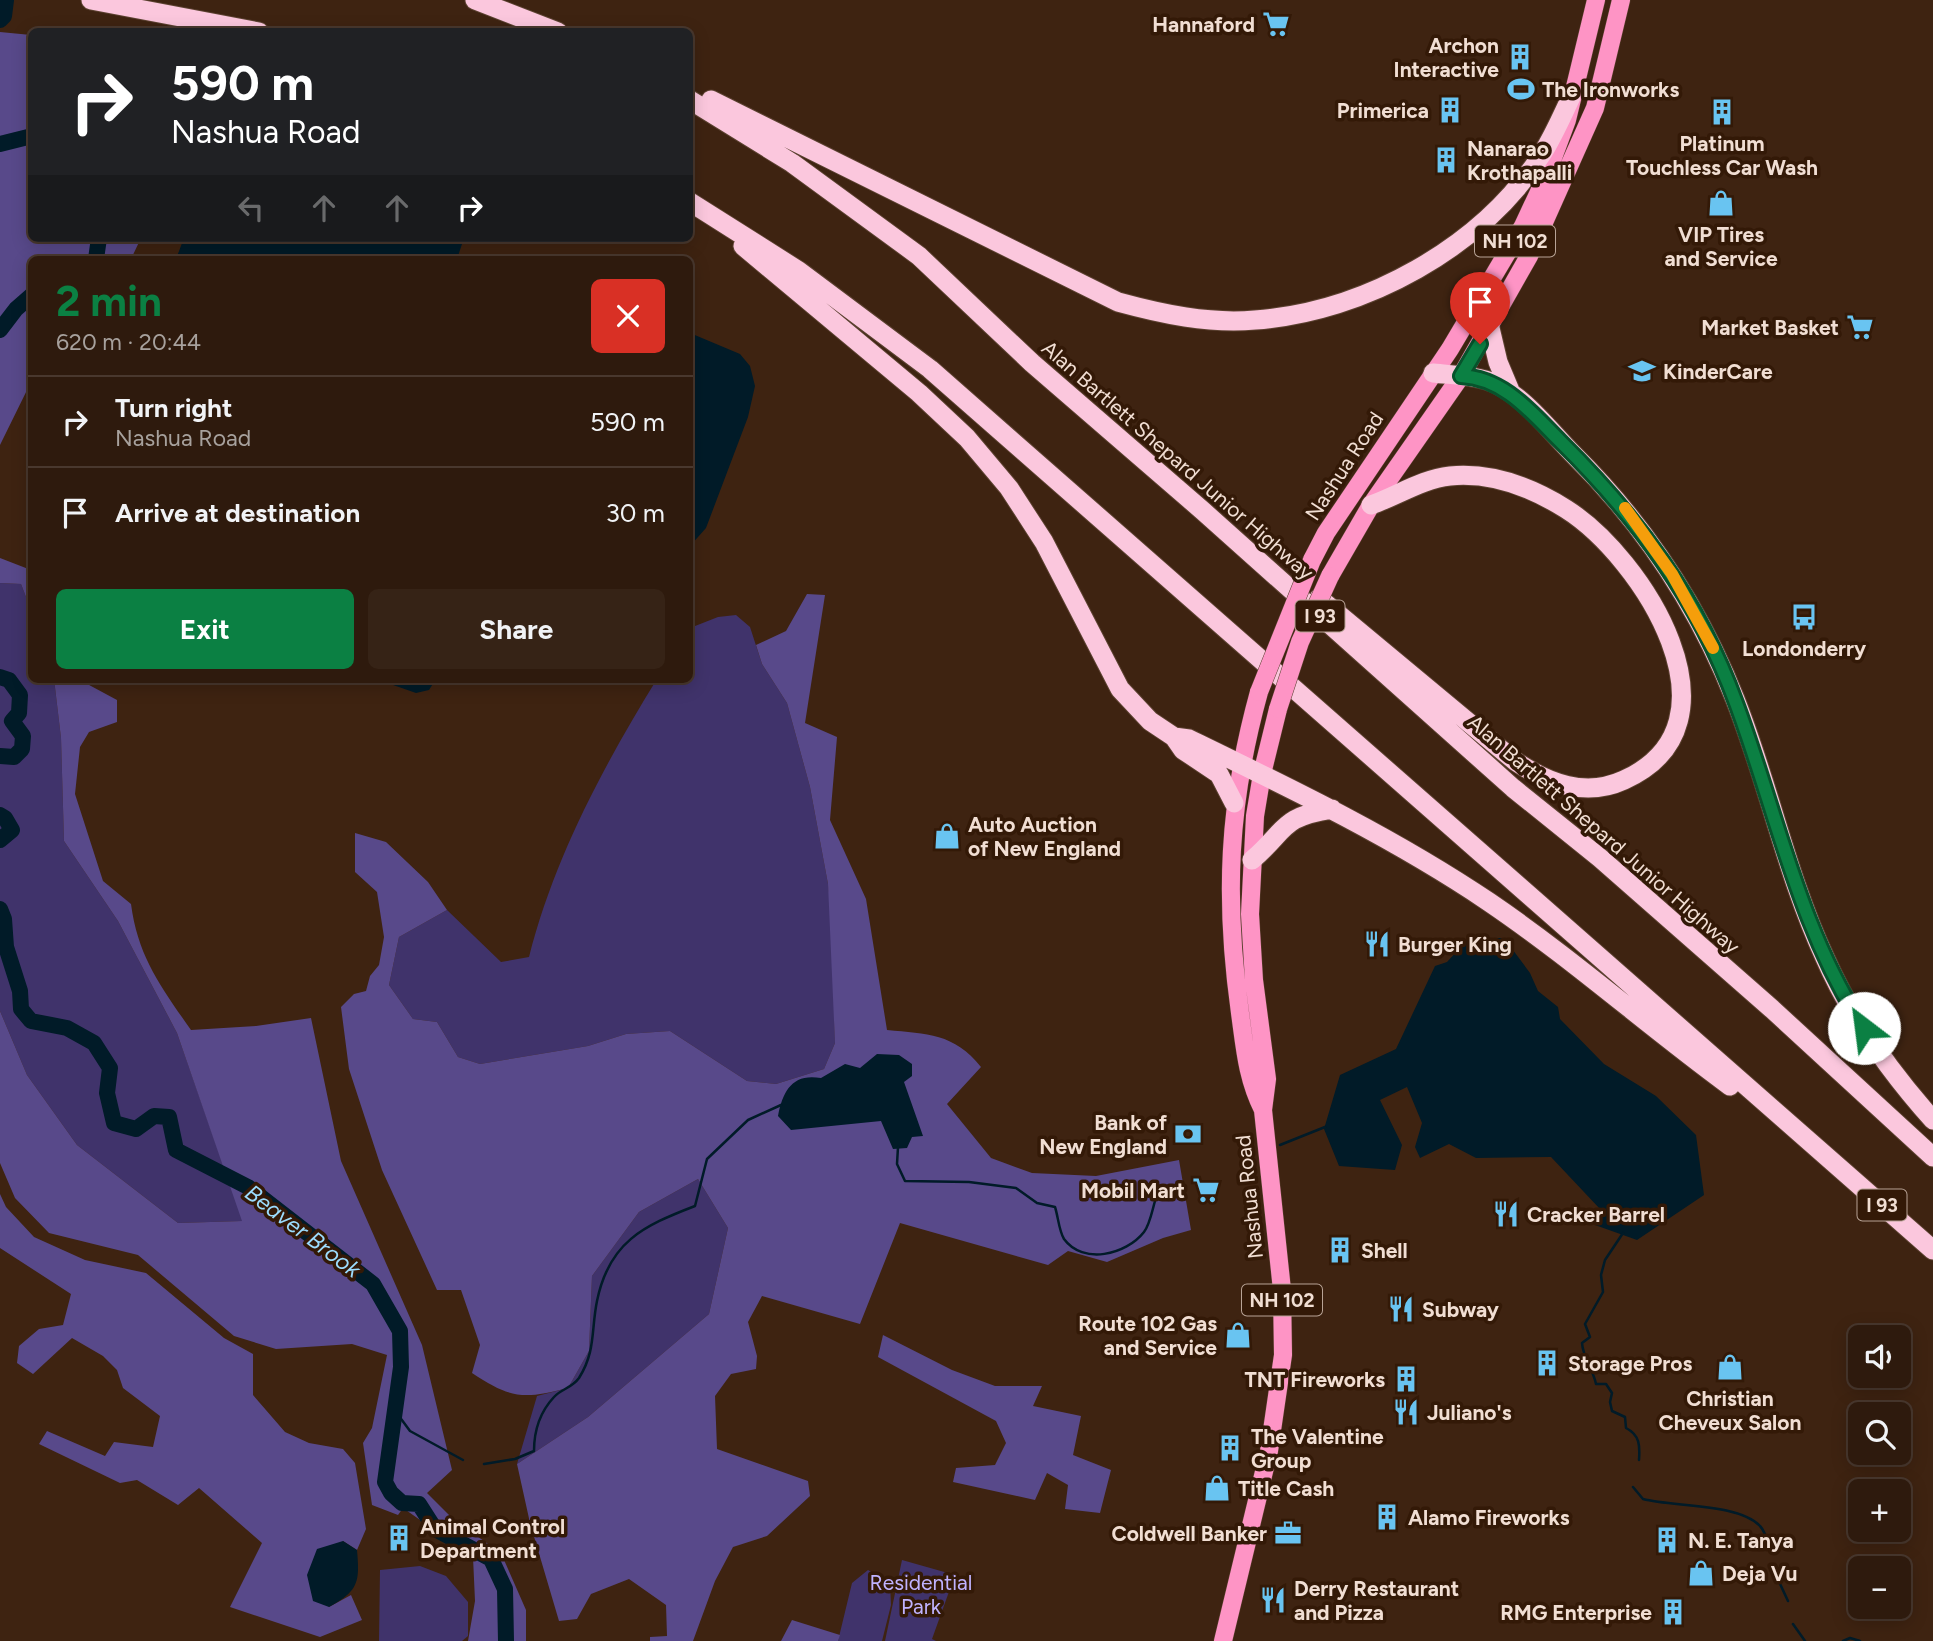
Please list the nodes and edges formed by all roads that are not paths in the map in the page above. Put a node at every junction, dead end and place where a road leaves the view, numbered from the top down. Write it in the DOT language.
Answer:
graph roads {
  1 [pos="91,0"];
  2 [pos="475,0"];
  3 [pos="1596,0"];
  4 [pos="1621,0"];
  5 [pos="238,28"];
  6 [pos="548,28"];
  7 [pos="693,91"];
  8 [pos="1571,97"];
  9 [pos="693,102"];
  10 [pos="693,204"];
  11 [pos="693,205"];
  12 [pos="1490,328"];
  13 [pos="1433,373"];
  14 [pos="1461,376"];
  15 [pos="1511,393"];
  16 [pos="1371,505"];
  17 [pos="1203,511"];
  18 [pos="1174,737"];
  19 [pos="1241,764"];
  20 [pos="1262,774"];
  21 [pos="1234,803"];
  22 [pos="1332,809"];
  23 [pos="1252,860"];
  24 [pos="1263,1110"];
  25 [pos="1933,1120"];
  26 [pos="1933,1157"];
  27 [pos="1831,1160"];
  28 [pos="1933,1250"];
  29 [pos="1223,1641"];
  1 -- 5 [label="highway"];
  2 -- 6 [label="highway"];
  3 -- 8 [label="main road, Nashua Road / NH 102"];
  4 -- 12 [label="main road, Nashua Road / NH 102"];
  7 -- 8 [label="highway"];
  8 -- 13 [label="main road, Nashua Road / NH 102"];
  9 -- 17 [label="highway, Alan Bartlett Shepard Junior Highway / I 93"];
  10 -- 27 [label="highway, I 93"];
  11 -- 18 [label="highway"];
  12 -- 14 [label="main road, Nashua Road / NH 102"];
  12 -- 15 [label="highway"];
  13 -- 14 [label="highway"];
  13 -- 19 [label="main road, Nashua Road / NH 102, bridge"];
  14 -- 15 [label="highway"];
  14 -- 16 [label="main road, Nashua Road / NH 102"];
  15 -- 25 [label="highway"];
  16 -- 17 [label="highway"];
  16 -- 20 [label="main road, Nashua Road / NH 102, bridge"];
  17 -- 26 [label="highway, Alan Bartlett Shepard Junior Highway / I 93"];
  18 -- 19 [label="highway"];
  18 -- 21 [label="highway"];
  19 -- 20 [label="highway"];
  19 -- 21 [label="main road, Nashua Road / NH 102"];
  20 -- 22 [label="highway"];
  20 -- 23 [label="main road, Nashua Road / NH 102"];
  21 -- 24 [label="main road, Nashua Road / NH 102"];
  22 -- 23 [label="highway"];
  22 -- 27 [label="highway"];
  23 -- 24 [label="main road, Nashua Road / NH 102"];
  24 -- 29 [label="main road, Nashua Road / NH 102"];
  27 -- 28 [label="highway, I 93"];
}
